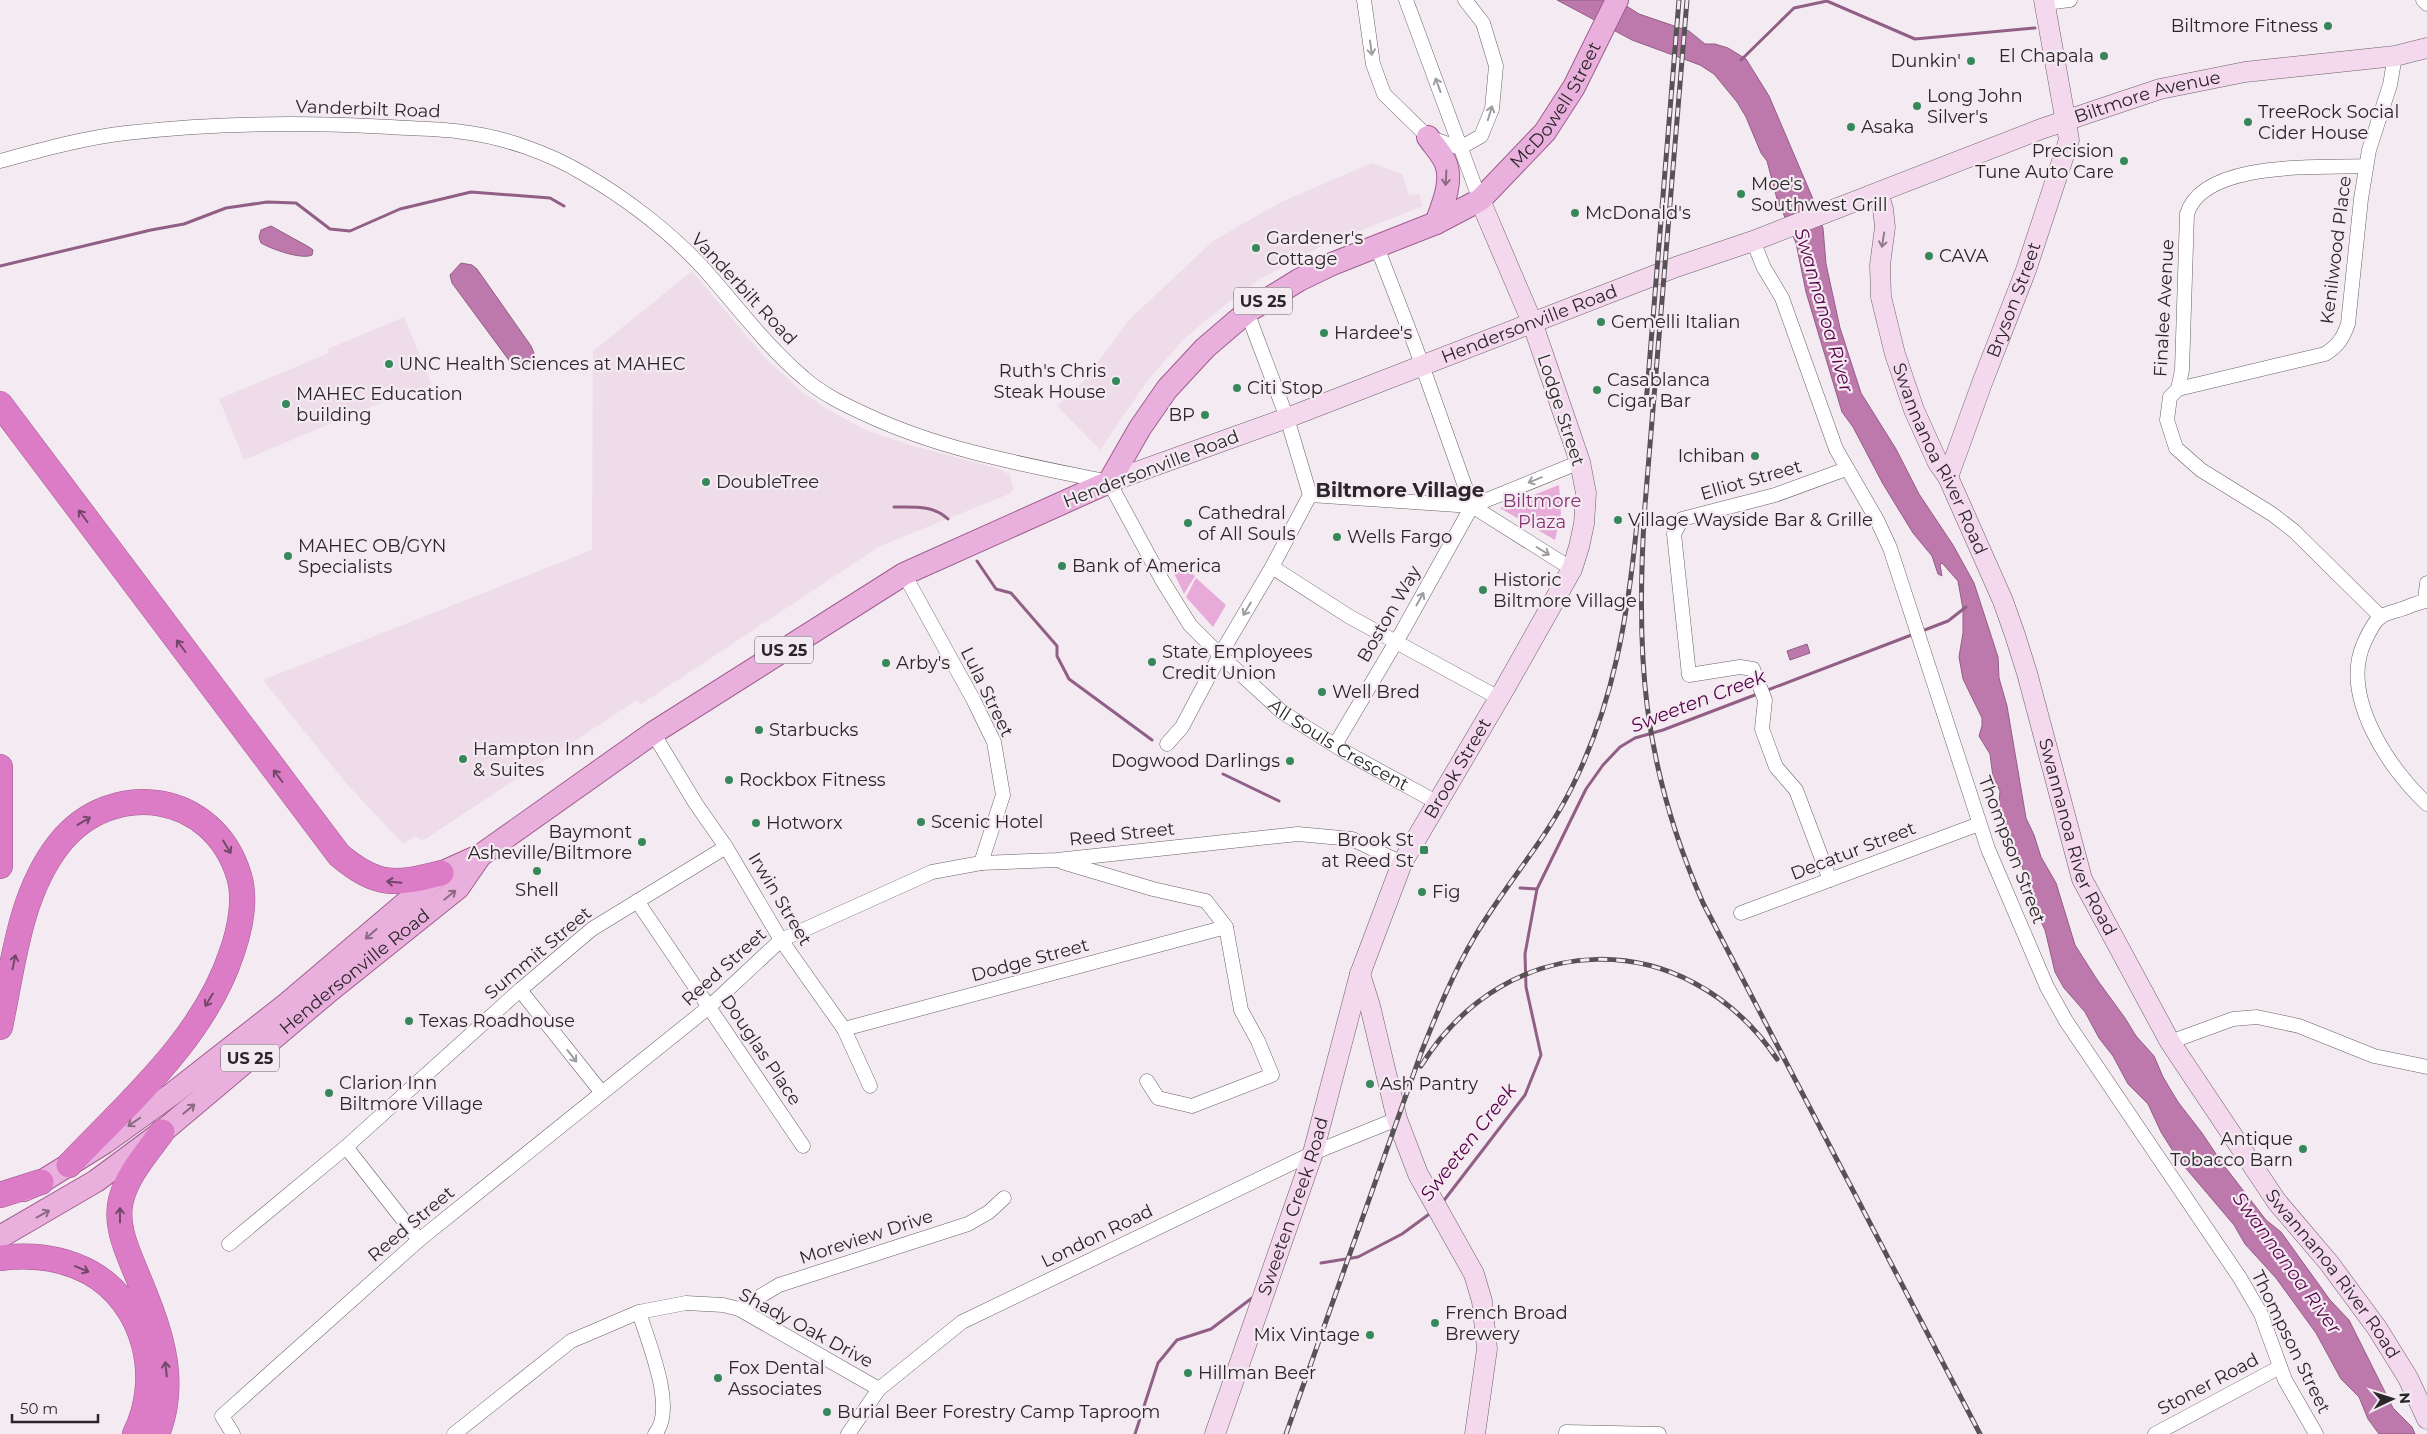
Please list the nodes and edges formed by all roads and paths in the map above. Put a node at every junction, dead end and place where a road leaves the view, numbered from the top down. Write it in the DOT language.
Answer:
graph roads {
  1 [pos="1406,0"];
  2 [pos="1465,0"];
  3 [pos="1617,0"];
  4 [pos="2070,0"];
  5 [pos="2423,0"];
  6 [pos="1364,1"];
  7 [pos="2045,1"];
  8 [pos="2427,4"];
  9 [pos="2427,48"];
  10 [pos="2395,56"];
  11 [pos="2065,121"];
  12 [pos="1428,137"];
  13 [pos="1460,148"];
  14 [pos="0,161"];
  15 [pos="2366,166"];
  16 [pos="1878,193"];
  17 [pos="1480,200"];
  18 [pos="1436,223"];
  19 [pos="1753,241"];
  20 [pos="1377,247"];
  21 [pos="1247,312"];
  22 [pos="1532,322"];
  23 [pos="1422,365"];
  24 [pos="2178,389"];
  25 [pos="0,404"];
  26 [pos="1287,418"];
  27 [pos="1580,462"];
  28 [pos="1846,470"];
  29 [pos="1948,477"];
  30 [pos="1109,482"];
  31 [pos="1310,495"];
  32 [pos="1472,506"];
  33 [pos="1272,567"];
  34 [pos="1572,569"];
  35 [pos="904,574"];
  36 [pos="2427,583"];
  37 [pos="2426,600"];
  38 [pos="2381,617"];
  39 [pos="1395,641"];
  40 [pos="1220,655"];
  41 [pos="1499,698"];
  42 [pos="653,733"];
  43 [pos="1167,744"];
  44 [pos="1335,745"];
  45 [pos="0,767"];
  46 [pos="1438,803"];
  47 [pos="2427,804"];
  48 [pos="1979,824"];
  49 [pos="726,847"];
  50 [pos="481,855"];
  51 [pos="1057,860"];
  52 [pos="981,863"];
  53 [pos="1402,864"];
  54 [pos="0,866"];
  55 [pos="441,873"];
  56 [pos="1830,880"];
  57 [pos="637,901"];
  58 [pos="1741,913"];
  59 [pos="1226,928"];
  60 [pos="781,940"];
  61 [pos="1360,974"];
  62 [pos="520,990"];
  63 [pos="709,1008"];
  64 [pos="0,1027"];
  65 [pos="844,1029"];
  66 [pos="2170,1042"];
  67 [pos="2427,1067"];
  68 [pos="1148,1081"];
  69 [pos="870,1086"];
  70 [pos="602,1094"];
  71 [pos="1397,1120"];
  72 [pos="162,1132"];
  73 [pos="803,1146"];
  74 [pos="346,1147"];
  75 [pos="1313,1153"];
  76 [pos="69,1165"];
  77 [pos="41,1182"];
  78 [pos="0,1195"];
  79 [pos="1004,1198"];
  80 [pos="0,1200"];
  81 [pos="0,1237"];
  82 [pos="419,1240"];
  83 [pos="229,1244"];
  84 [pos="0,1258"];
  85 [pos="738,1310"];
  86 [pos="639,1312"];
  87 [pos="2280,1367"];
  88 [pos="879,1389"];
  89 [pos="2427,1419"];
  90 [pos="1596,1433"];
  91 [pos="135,1434"];
  92 [pos="157,1434"];
  93 [pos="233,1434"];
  94 [pos="454,1434"];
  95 [pos="655,1434"];
  96 [pos="848,1434"];
  97 [pos="1215,1434"];
  98 [pos="1475,1434"];
  99 [pos="1566,1434"];
  100 [pos="1660,1434"];
  101 [pos="1665,1434"];
  102 [pos="2155,1434"];
  103 [pos="2316,1434"];
  13 -- 1 [label="street, one-way"];
  13 -- 2 [label="street, one-way"];
  3 -- 17 [label="main road, McDowell Street / US 25"];
  4 -- 7 [label="street"];
  5 -- 8 [label="street"];
  6 -- 12 [label="street, one-way"];
  7 -- 11 [label="main road, Bryson Street"];
  9 -- 10 [label="main road, Biltmore Avenue"];
  10 -- 11 [label="main road, Biltmore Avenue"];
  10 -- 15 [label="street, Kenilwood Place"];
  11 -- 16 [label="main road, Biltmore Avenue"];
  11 -- 29 [label="main road, Bryson Street"];
  12 -- 13 [label="street"];
  12 -- 18 [label="main road, one-way"];
  13 -- 17 [label="street"];
  14 -- 30 [label="street, Vanderbilt Road"];
  15 -- 24 [label="street, Kenilwood Place"];
  15 -- 24 [label="street, Finalee Avenue"];
  16 -- 19 [label="main road, Hendersonville Road"];
  16 -- 29 [label="main road, Swannanoa River Road, one-way"];
  17 -- 18 [label="main road, US 25"];
  17 -- 22 [label="main road, Lodge Street"];
  18 -- 20 [label="main road, US 25"];
  19 -- 22 [label="main road, Hendersonville Road"];
  19 -- 28 [label="street, Thompson Street"];
  20 -- 21 [label="main road, US 25"];
  20 -- 23 [label="street"];
  21 -- 26 [label="street"];
  21 -- 30 [label="main road, US 25"];
  22 -- 23 [label="main road, Hendersonville Road"];
  22 -- 27 [label="main road, Lodge Street"];
  23 -- 26 [label="main road, Hendersonville Road"];
  23 -- 32 [label="street"];
  24 -- 38 [label="street, Finalee Avenue"];
  55 -- 25 [label="highway, one-way"];
  26 -- 30 [label="main road, Hendersonville Road"];
  26 -- 31 [label="street"];
  27 -- 32 [label="street, one-way"];
  27 -- 34 [label="main road, Lodge Street"];
  28 -- 48 [label="street, Thompson Street"];
  28 -- 56 [label="street, Elliot Street"];
  29 -- 66 [label="main road, Swannanoa River Road"];
  30 -- 35 [label="main road, Hendersonville Road / US 25"];
  30 -- 40 [label="street, All Souls Crescent"];
  31 -- 32 [label="street"];
  31 -- 33 [label="street"];
  32 -- 34 [label="street, one-way"];
  39 -- 32 [label="street, Boston Way, one-way"];
  33 -- 39 [label="street"];
  33 -- 40 [label="street, one-way"];
  34 -- 41 [label="main road, Brook Street"];
  35 -- 42 [label="main road, Hendersonville Road / US 25"];
  35 -- 52 [label="street, Lula Street"];
  36 -- 37 [label="street"];
  37 -- 38 [label="street"];
  38 -- 47 [label="street"];
  39 -- 41 [label="street"];
  39 -- 44 [label="street, Boston Way"];
  40 -- 43 [label="street"];
  40 -- 44 [label="street, All Souls Crescent"];
  41 -- 46 [label="main road, Brook Street"];
  42 -- 49 [label="street, Irwin Street"];
  42 -- 50 [label="main road, Hendersonville Road / US 25"];
  44 -- 46 [label="street, All Souls Crescent"];
  45 -- 54 [label="highway"];
  46 -- 53 [label="main road, Brook Street"];
  48 -- 56 [label="street, Decatur Street"];
  48 -- 87 [label="street, Thompson Street"];
  49 -- 57 [label="street, Summit Street"];
  49 -- 60 [label="street, Irwin Street"];
  50 -- 55 [label="main road, Hendersonville Road / US 25"];
  72 -- 50 [label="main road, Hendersonville Road / US 25, one-way"];
  51 -- 52 [label="street, Reed Street"];
  51 -- 53 [label="street, Reed Street"];
  51 -- 59 [label="street"];
  52 -- 60 [label="street, Reed Street"];
  53 -- 61 [label="main road, Brook Street"];
  55 -- 76 [label="main road, Hendersonville Road / US 25, one-way"];
  56 -- 58 [label="street, Decatur Street"];
  57 -- 62 [label="street, Summit Street"];
  57 -- 63 [label="street, Douglas Place"];
  59 -- 65 [label="street, Dodge Street"];
  59 -- 68 [label="street"];
  60 -- 63 [label="street, Reed Street"];
  60 -- 65 [label="street, Irwin Street"];
  61 -- 71 [label="main road"];
  61 -- 75 [label="main road, Sweeten Creek Road"];
  62 -- 70 [label="street, one-way"];
  62 -- 74 [label="street, Summit Street"];
  63 -- 70 [label="street, Reed Street"];
  63 -- 73 [label="street, Douglas Place"];
  64 -- 76 [label="highway, one-way"];
  65 -- 69 [label="street, Irwin Street"];
  66 -- 67 [label="street"];
  66 -- 89 [label="main road, Swannanoa River Road"];
  70 -- 82 [label="street, Reed Street"];
  71 -- 75 [label="street, London Road"];
  71 -- 98 [label="main road"];
  81 -- 72 [label="main road, Hendersonville Road / US 25, one-way"];
  92 -- 72 [label="highway, one-way"];
  74 -- 82 [label="street"];
  74 -- 83 [label="street, Summit Street"];
  75 -- 88 [label="street, London Road"];
  75 -- 97 [label="main road, Sweeten Creek Road"];
  76 -- 77 [label="main road, Hendersonville Road / US 25"];
  77 -- 78 [label="highway"];
  77 -- 80 [label="main road, Hendersonville Road / US 25"];
  79 -- 85 [label="street, Moreview Drive"];
  82 -- 93 [label="street, Reed Street"];
  84 -- 91 [label="highway, one-way"];
  85 -- 86 [label="street, Shady Oak Drive"];
  85 -- 88 [label="street, Shady Oak Drive"];
  86 -- 94 [label="street, Shady Oak Drive"];
  86 -- 95 [label="street"];
  87 -- 102 [label="street, Stoner Road"];
  87 -- 103 [label="street, Thompson Street"];
  88 -- 96 [label="street, London Road"];
  90 -- 99 [label="street"];
  90 -- 100 [label="street"];
  100 -- 101 [label="street"];
}
